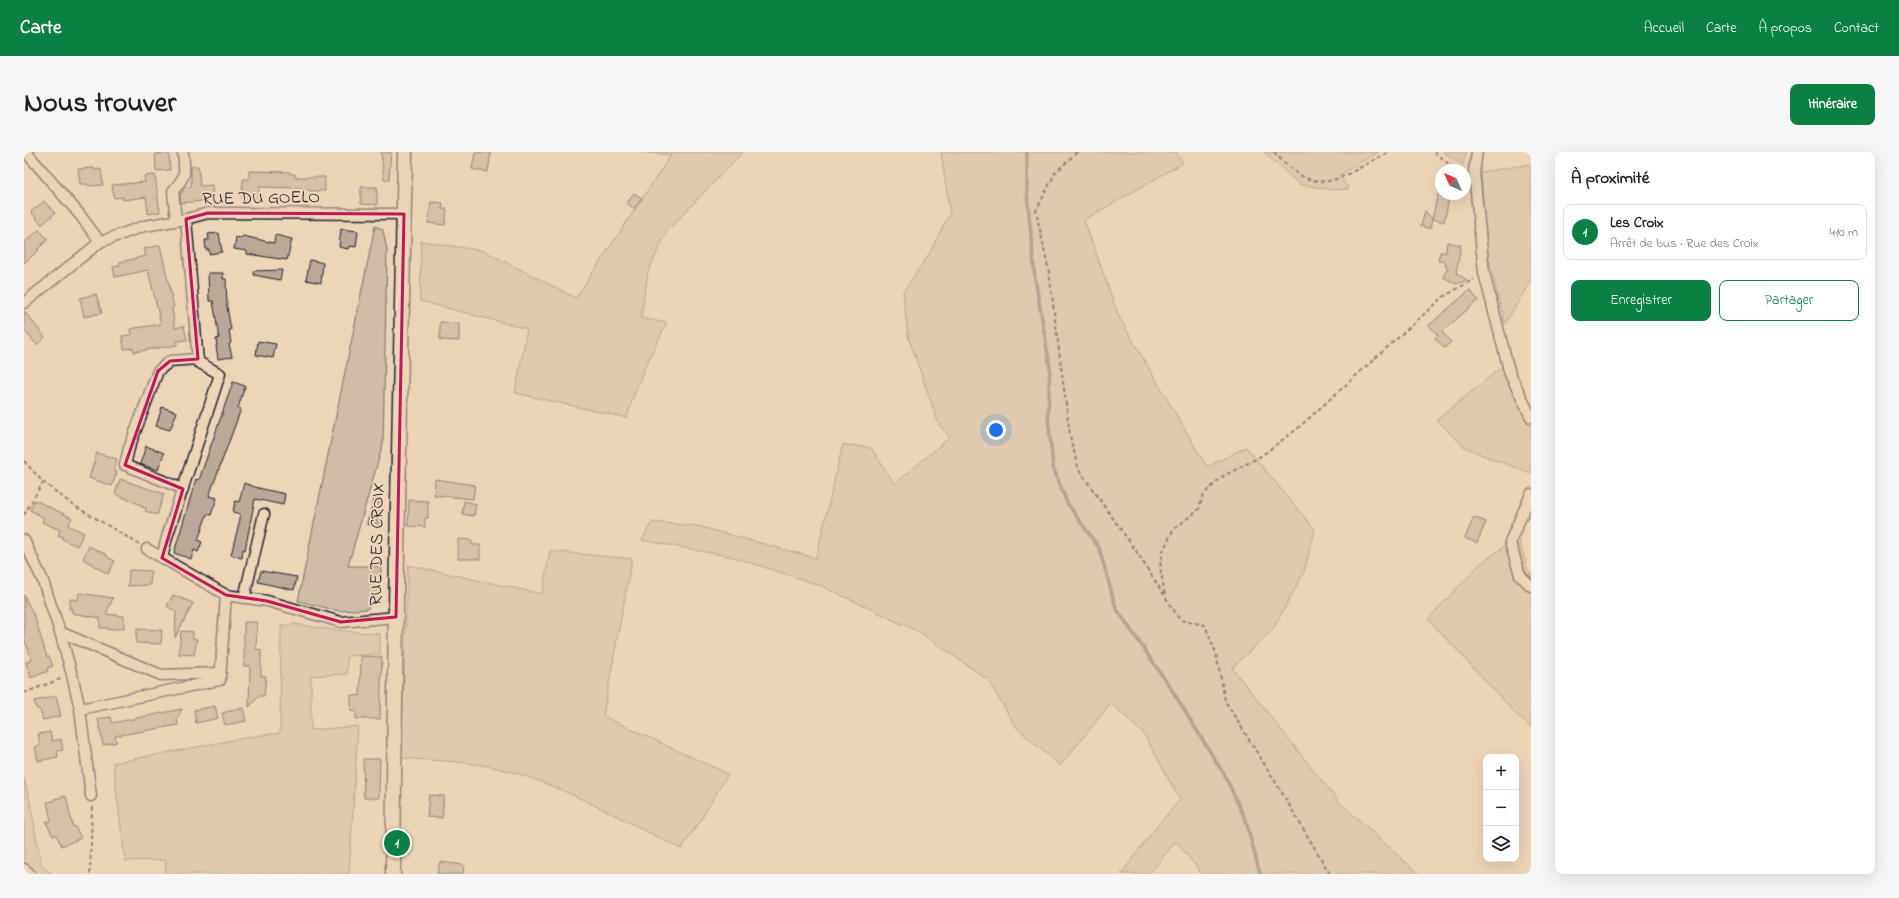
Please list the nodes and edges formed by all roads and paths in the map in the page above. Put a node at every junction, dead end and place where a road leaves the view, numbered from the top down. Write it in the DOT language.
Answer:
graph roads {
  1 [pos="26,152"];
  2 [pos="183,152"];
  3 [pos="405,152"];
  4 [pos="1077,152"];
  5 [pos="1274,152"];
  6 [pos="1389,152"];
  7 [pos="1434,152"];
  8 [pos="1477,152"];
  9 [pos="1449,164"];
  10 [pos="404,214"];
  11 [pos="181,220"];
  12 [pos="100,242"];
  13 [pos="1484,273"];
  14 [pos="24,302"];
  15 [pos="198,359"];
  16 [pos="1531,417"];
  17 [pos="24,461"];
  18 [pos="42,482"];
  19 [pos="183,489"];
  20 [pos="1531,494"];
  21 [pos="264,514"];
  22 [pos="24,515"];
  23 [pos="24,540"];
  24 [pos="147,549"];
  25 [pos="162,558"];
  26 [pos="1531,586"];
  27 [pos="226,595"];
  28 [pos="1165,595"];
  29 [pos="244,598"];
  30 [pos="396,617"];
  31 [pos="60,632"];
  32 [pos="72,675"];
  33 [pos="160,675"];
  34 [pos="220,677"];
  35 [pos="24,692"];
  36 [pos="162,692"];
  37 [pos="80,709"];
  38 [pos="91,796"];
  39 [pos="24,869"];
  40 [pos="30,874"];
  41 [pos="90,874"];
  42 [pos="393,874"];
  43 [pos="1330,874"];
  1 -- 12 [label="street"];
  2 -- 11 [label="street"];
  3 -- 10 [label="main road, RUE DES CROIX"];
  4 -- 28 [label="path"];
  5 -- 6 [label="path"];
  7 -- 9 [label="path"];
  8 -- 13 [label="street"];
  10 -- 11 [label="street, RUE DU GOELO"];
  10 -- 30 [label="main road, RUE DES CROIX"];
  11 -- 12 [label="street, RUE DU GOELO"];
  11 -- 15 [label="street"];
  12 -- 14 [label="street, RUE DU GOELO"];
  13 -- 16 [label="street"];
  13 -- 28 [label="path"];
  15 -- 19 [label="street"];
  15 -- 19 [label="street"];
  17 -- 18 [label="path"];
  18 -- 22 [label="path"];
  18 -- 24 [label="path"];
  19 -- 25 [label="street"];
  20 -- 26 [label="street"];
  21 -- 29 [label="street"];
  23 -- 31 [label="street"];
  24 -- 25 [label="street"];
  25 -- 27 [label="street"];
  27 -- 29 [label="street"];
  27 -- 34 [label="street"];
  28 -- 43 [label="path"];
  29 -- 30 [label="street"];
  30 -- 42 [label="main road, RUE DES CROIX"];
  31 -- 32 [label="street"];
  31 -- 33 [label="street"];
  32 -- 35 [label="path"];
  32 -- 37 [label="street"];
  33 -- 34 [label="street"];
  33 -- 36 [label="street"];
  34 -- 36 [label="street"];
  36 -- 37 [label="street"];
  37 -- 38 [label="street"];
  38 -- 41 [label="path"];
  39 -- 40 [label="street"];
}
